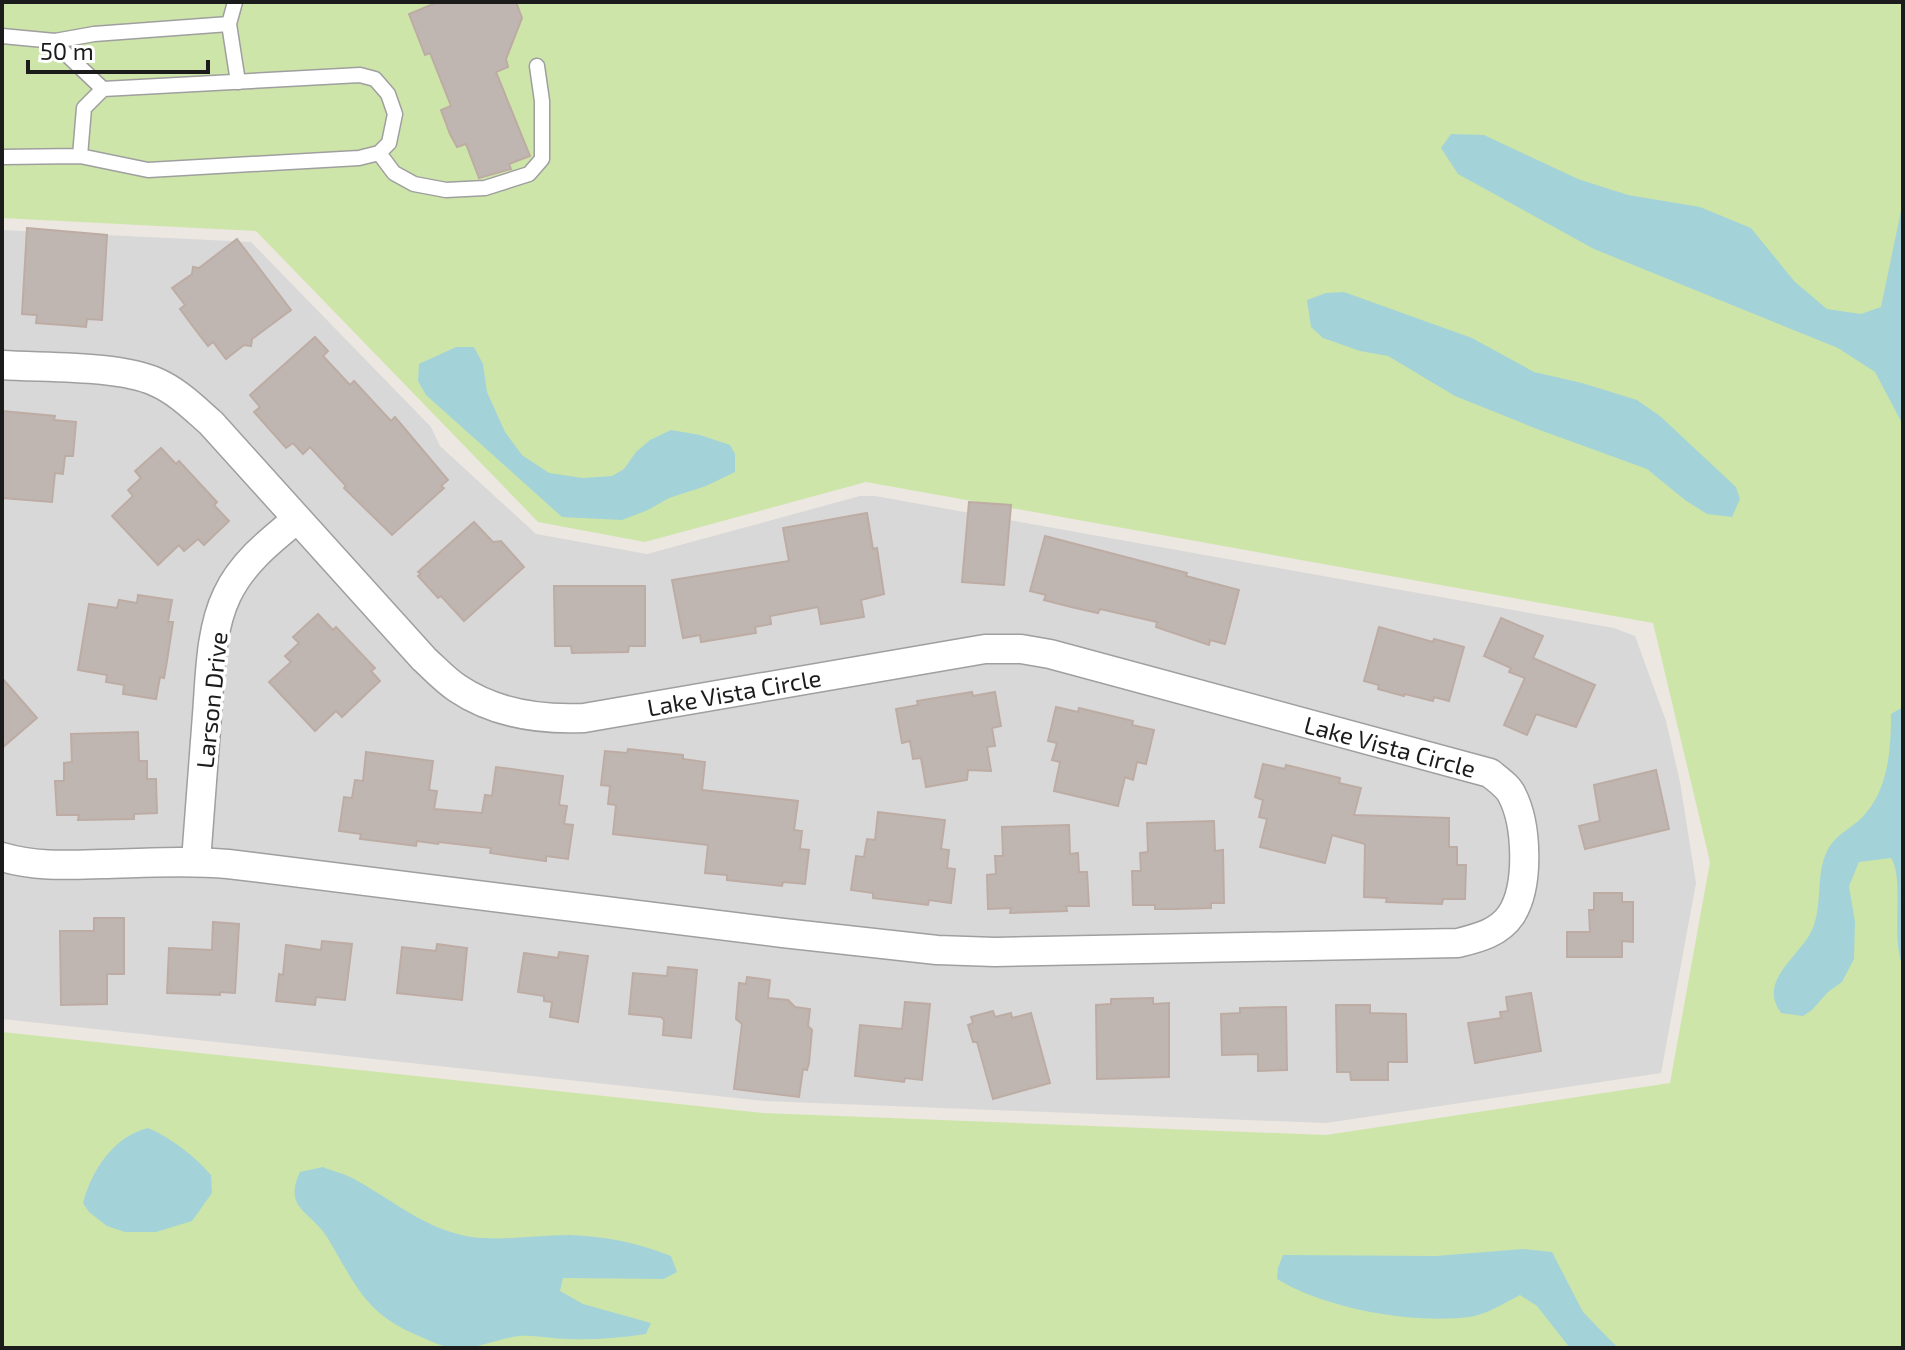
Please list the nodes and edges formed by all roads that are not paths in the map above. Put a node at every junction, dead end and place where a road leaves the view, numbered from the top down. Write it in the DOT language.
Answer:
graph roads {
  1 [pos="235,2"];
  2 [pos="229,24"];
  3 [pos="2,36"];
  4 [pos="55,41"];
  5 [pos="537,66"];
  6 [pos="238,82"];
  7 [pos="103,89"];
  8 [pos="379,153"];
  9 [pos="80,156"];
  10 [pos="2,157"];
  11 [pos="2,365"];
  12 [pos="297,519"];
  13 [pos="2,857"];
  14 [pos="196,861"];
  1 -- 2 [label="lane"];
  2 -- 4 [label="lane"];
  2 -- 6 [label="lane"];
  3 -- 4 [label="lane"];
  4 -- 7 [label="lane"];
  5 -- 8 [label="lane"];
  6 -- 7 [label="lane"];
  6 -- 8 [label="lane"];
  7 -- 9 [label="lane"];
  8 -- 9 [label="lane"];
  9 -- 10 [label="lane"];
  11 -- 12 [label="street, Lake Vista Circle"];
  12 -- 14 [label="street, Larson Drive"];
  12 -- 14 [label="street, Lake Vista Circle"];
  13 -- 14 [label="street, Lake Vista Circle"];
}
